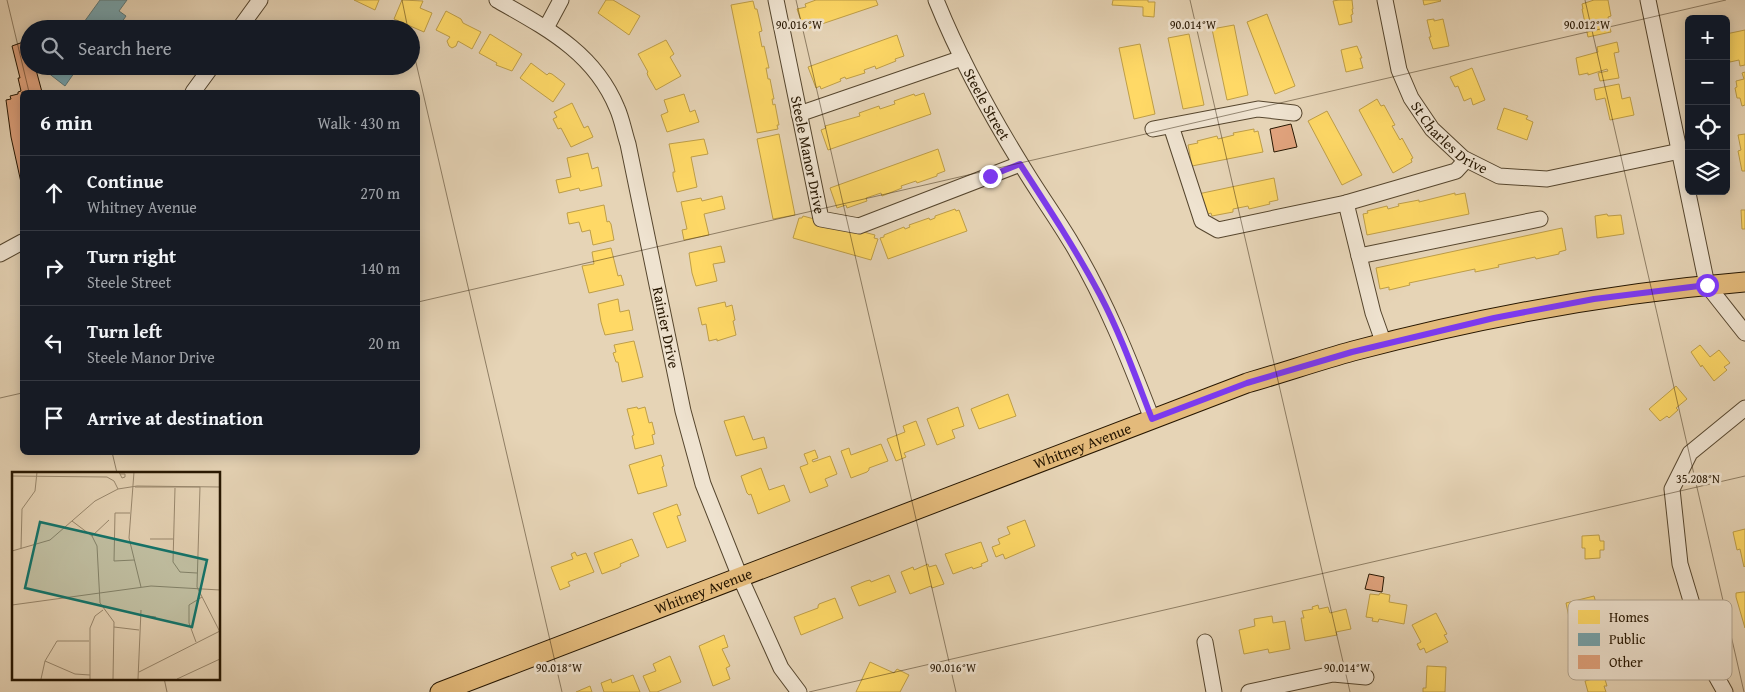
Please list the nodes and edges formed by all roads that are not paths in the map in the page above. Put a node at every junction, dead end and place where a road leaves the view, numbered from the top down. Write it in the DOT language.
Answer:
graph roads {
  1 [pos="260,0"];
  2 [pos="497,0"];
  3 [pos="561,0"];
  4 [pos="776,0"];
  5 [pos="936,0"];
  6 [pos="1385,0"];
  7 [pos="1648,0"];
  8 [pos="246,20"];
  9 [pos="546,28"];
  10 [pos="962,58"];
  11 [pos="205,75"];
  12 [pos="194,90"];
  13 [pos="1294,113"];
  14 [pos="799,114"];
  15 [pos="1171,126"];
  16 [pos="1153,129"];
  17 [pos="1680,151"];
  18 [pos="1466,160"];
  19 [pos="1020,164"];
  20 [pos="1346,204"];
  21 [pos="1540,219"];
  22 [pos="20,243"];
  23 [pos="0,254"];
  24 [pos="1359,256"];
  25 [pos="1745,282"];
  26 [pos="1707,285"];
  27 [pos="1745,333"];
  28 [pos="1384,344"];
  29 [pos="1745,408"];
  30 [pos="1152,419"];
  31 [pos="740,577"];
  32 [pos="1691,600"];
  33 [pos="1205,642"];
  34 [pos="1366,677"];
  35 [pos="1718,680"];
  36 [pos="440,692"];
  37 [pos="799,692"];
  38 [pos="1214,692"];
  39 [pos="1249,692"];
  40 [pos="1724,692"];
  1 -- 8 [label="street"];
  2 -- 9 [label="street, Rainier Drive"];
  3 -- 9 [label="street"];
  4 -- 14 [label="street, Steele Manor Drive"];
  5 -- 10 [label="street, Steele Street"];
  6 -- 18 [label="street, St Charles Drive"];
  7 -- 17 [label="street"];
  9 -- 31 [label="street, Rainier Drive"];
  10 -- 14 [label="street"];
  10 -- 19 [label="street, Steele Street"];
  11 -- 12 [label="street"];
  13 -- 15 [label="street"];
  14 -- 19 [label="street, Steele Manor Drive"];
  15 -- 16 [label="street"];
  15 -- 20 [label="street"];
  17 -- 18 [label="street, St Charles Drive"];
  17 -- 26 [label="street"];
  18 -- 20 [label="street"];
  19 -- 30 [label="street, Steele Street"];
  20 -- 24 [label="street"];
  21 -- 24 [label="street"];
  22 -- 23 [label="street"];
  24 -- 28 [label="street"];
  25 -- 26 [label="main road, Whitney Avenue"];
  26 -- 27 [label="street"];
  26 -- 28 [label="main road, Whitney Avenue"];
  28 -- 30 [label="main road, Whitney Avenue"];
  29 -- 32 [label="street"];
  30 -- 31 [label="main road, Whitney Avenue"];
  31 -- 36 [label="main road, Whitney Avenue"];
  31 -- 37 [label="street, Rainier Drive"];
  33 -- 38 [label="street"];
  34 -- 39 [label="street"];
  35 -- 40 [label="street"];
}
